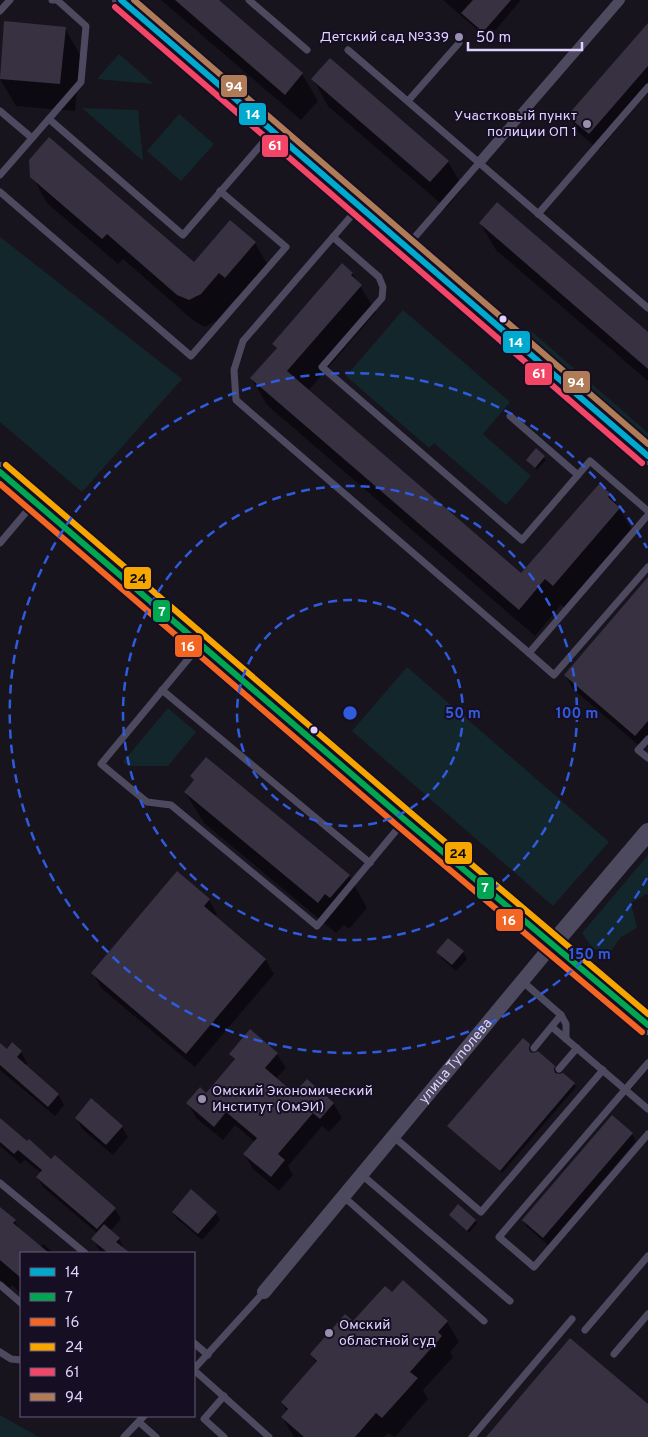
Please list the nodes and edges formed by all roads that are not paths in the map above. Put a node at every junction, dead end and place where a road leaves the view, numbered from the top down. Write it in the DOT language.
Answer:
graph roads {
  1 [pos="10,0"];
  2 [pos="52,0"];
  3 [pos="121,0"];
  4 [pos="249,0"];
  5 [pos="620,0"];
  6 [pos="0,11"];
  7 [pos="458,43"];
  8 [pos="307,50"];
  9 [pos="348,50"];
  10 [pos="648,87"];
  11 [pos="408,101"];
  12 [pos="0,111"];
  13 [pos="49,119"];
  14 [pos="273,131"];
  15 [pos="32,138"];
  16 [pos="479,163"];
  17 [pos="0,175"];
  18 [pos="220,191"];
  19 [pos="0,192"];
  20 [pos="360,206"];
  21 [pos="538,214"];
  22 [pos="333,237"];
  23 [pos="407,246"];
  24 [pos="648,308"];
  25 [pos="510,416"];
  26 [pos="648,456"];
  27 [pos="0,472"];
  28 [pos="578,475"];
  29 [pos="35,502"];
  30 [pos="648,511"];
  31 [pos="648,515"];
  32 [pos="0,543"];
  33 [pos="648,567"];
  34 [pos="200,644"];
  35 [pos="529,653"];
  36 [pos="162,690"];
  37 [pos="648,739"];
  38 [pos="648,758"];
  39 [pos="405,820"];
  40 [pos="648,832"];
  41 [pos="370,863"];
  42 [pos="553,944"];
  43 [pos="521,981"];
  44 [pos="561,1015"];
  45 [pos="648,1025"];
  46 [pos="552,1027"];
  47 [pos="566,1039"];
  48 [pos="534,1048"];
  49 [pos="577,1048"];
  50 [pos="648,1063"];
  51 [pos="559,1069"];
  52 [pos="603,1070"];
  53 [pos="625,1089"];
  54 [pos="648,1109"];
  55 [pos="648,1134"];
  56 [pos="394,1137"];
  57 [pos="362,1175"];
  58 [pos="0,1183"];
  59 [pos="344,1197"];
  60 [pos="84,1252"];
  61 [pos="648,1256"];
  62 [pos="0,1285"];
  63 [pos="264,1292"];
  64 [pos="510,1301"];
  65 [pos="20,1302"];
  66 [pos="648,1314"];
  67 [pos="572,1319"];
  68 [pos="484,1321"];
  69 [pos="585,1330"];
  70 [pos="195,1345"];
  71 [pos="0,1352"];
  72 [pos="614,1354"];
  73 [pos="208,1355"];
  74 [pos="20,1360"];
  75 [pos="195,1368"];
  76 [pos="195,1370"];
  77 [pos="224,1396"];
  78 [pos="143,1417"];
  79 [pos="139,1422"];
  80 [pos="124,1437"];
  81 [pos="156,1437"];
  82 [pos="224,1437"];
  83 [pos="270,1437"];
  84 [pos="472,1437"];
  1 -- 6 [label="lane"];
  2 -- 13 [label="lane"];
  3 -- 14 [label="street"];
  4 -- 8 [label="lane"];
  5 -- 16 [label="street"];
  7 -- 11 [label="lane"];
  9 -- 11 [label="lane"];
  10 -- 21 [label="lane"];
  11 -- 16 [label="lane"];
  12 -- 15 [label="lane"];
  13 -- 15 [label="lane"];
  13 -- 18 [label="lane"];
  14 -- 18 [label="lane"];
  14 -- 20 [label="street"];
  15 -- 17 [label="lane"];
  16 -- 21 [label="lane"];
  16 -- 23 [label="lane"];
  18 -- 19 [label="lane"];
  20 -- 22 [label="lane"];
  20 -- 23 [label="street"];
  21 -- 24 [label="lane"];
  22 -- 28 [label="lane"];
  22 -- 35 [label="lane"];
  23 -- 26 [label="street"];
  25 -- 28 [label="lane"];
  27 -- 29 [label="main road"];
  28 -- 30 [label="lane"];
  29 -- 32 [label="lane"];
  29 -- 34 [label="main road"];
  31 -- 35 [label="lane"];
  33 -- 35 [label="lane"];
  34 -- 36 [label="lane"];
  34 -- 39 [label="main road"];
  36 -- 41 [label="lane"];
  36 -- 41 [label="lane"];
  37 -- 38 [label="lane"];
  39 -- 41 [label="lane"];
  39 -- 42 [label="main road"];
  40 -- 42 [label="street, улица Туполева"];
  42 -- 43 [label="street, улица Туполева"];
  42 -- 45 [label="main road"];
  43 -- 44 [label="lane"];
  43 -- 56 [label="street, улица Туполева"];
  44 -- 46 [label="lane"];
  44 -- 47 [label="lane"];
  46 -- 47 [label="lane"];
  46 -- 48 [label="lane"];
  47 -- 49 [label="lane"];
  49 -- 51 [label="lane"];
  49 -- 52 [label="lane"];
  50 -- 53 [label="lane"];
  52 -- 53 [label="lane"];
  52 -- 56 [label="lane"];
  53 -- 54 [label="lane"];
  53 -- 55 [label="lane"];
  56 -- 57 [label="street, улица Туполева"];
  57 -- 59 [label="street, улица Туполева"];
  57 -- 64 [label="lane"];
  58 -- 60 [label="lane"];
  59 -- 63 [label="street, улица Туполева"];
  59 -- 68 [label="lane"];
  61 -- 69 [label="lane"];
  62 -- 65 [label="lane"];
  63 -- 73 [label="lane"];
  66 -- 72 [label="lane"];
  67 -- 84 [label="lane"];
  70 -- 73 [label="lane"];
  71 -- 74 [label="lane"];
  73 -- 75 [label="lane"];
  76 -- 77 [label="lane"];
  77 -- 82 [label="lane"];
  77 -- 83 [label="lane"];
  78 -- 79 [label="lane"];
  79 -- 80 [label="lane"];
  79 -- 81 [label="lane"];
}
